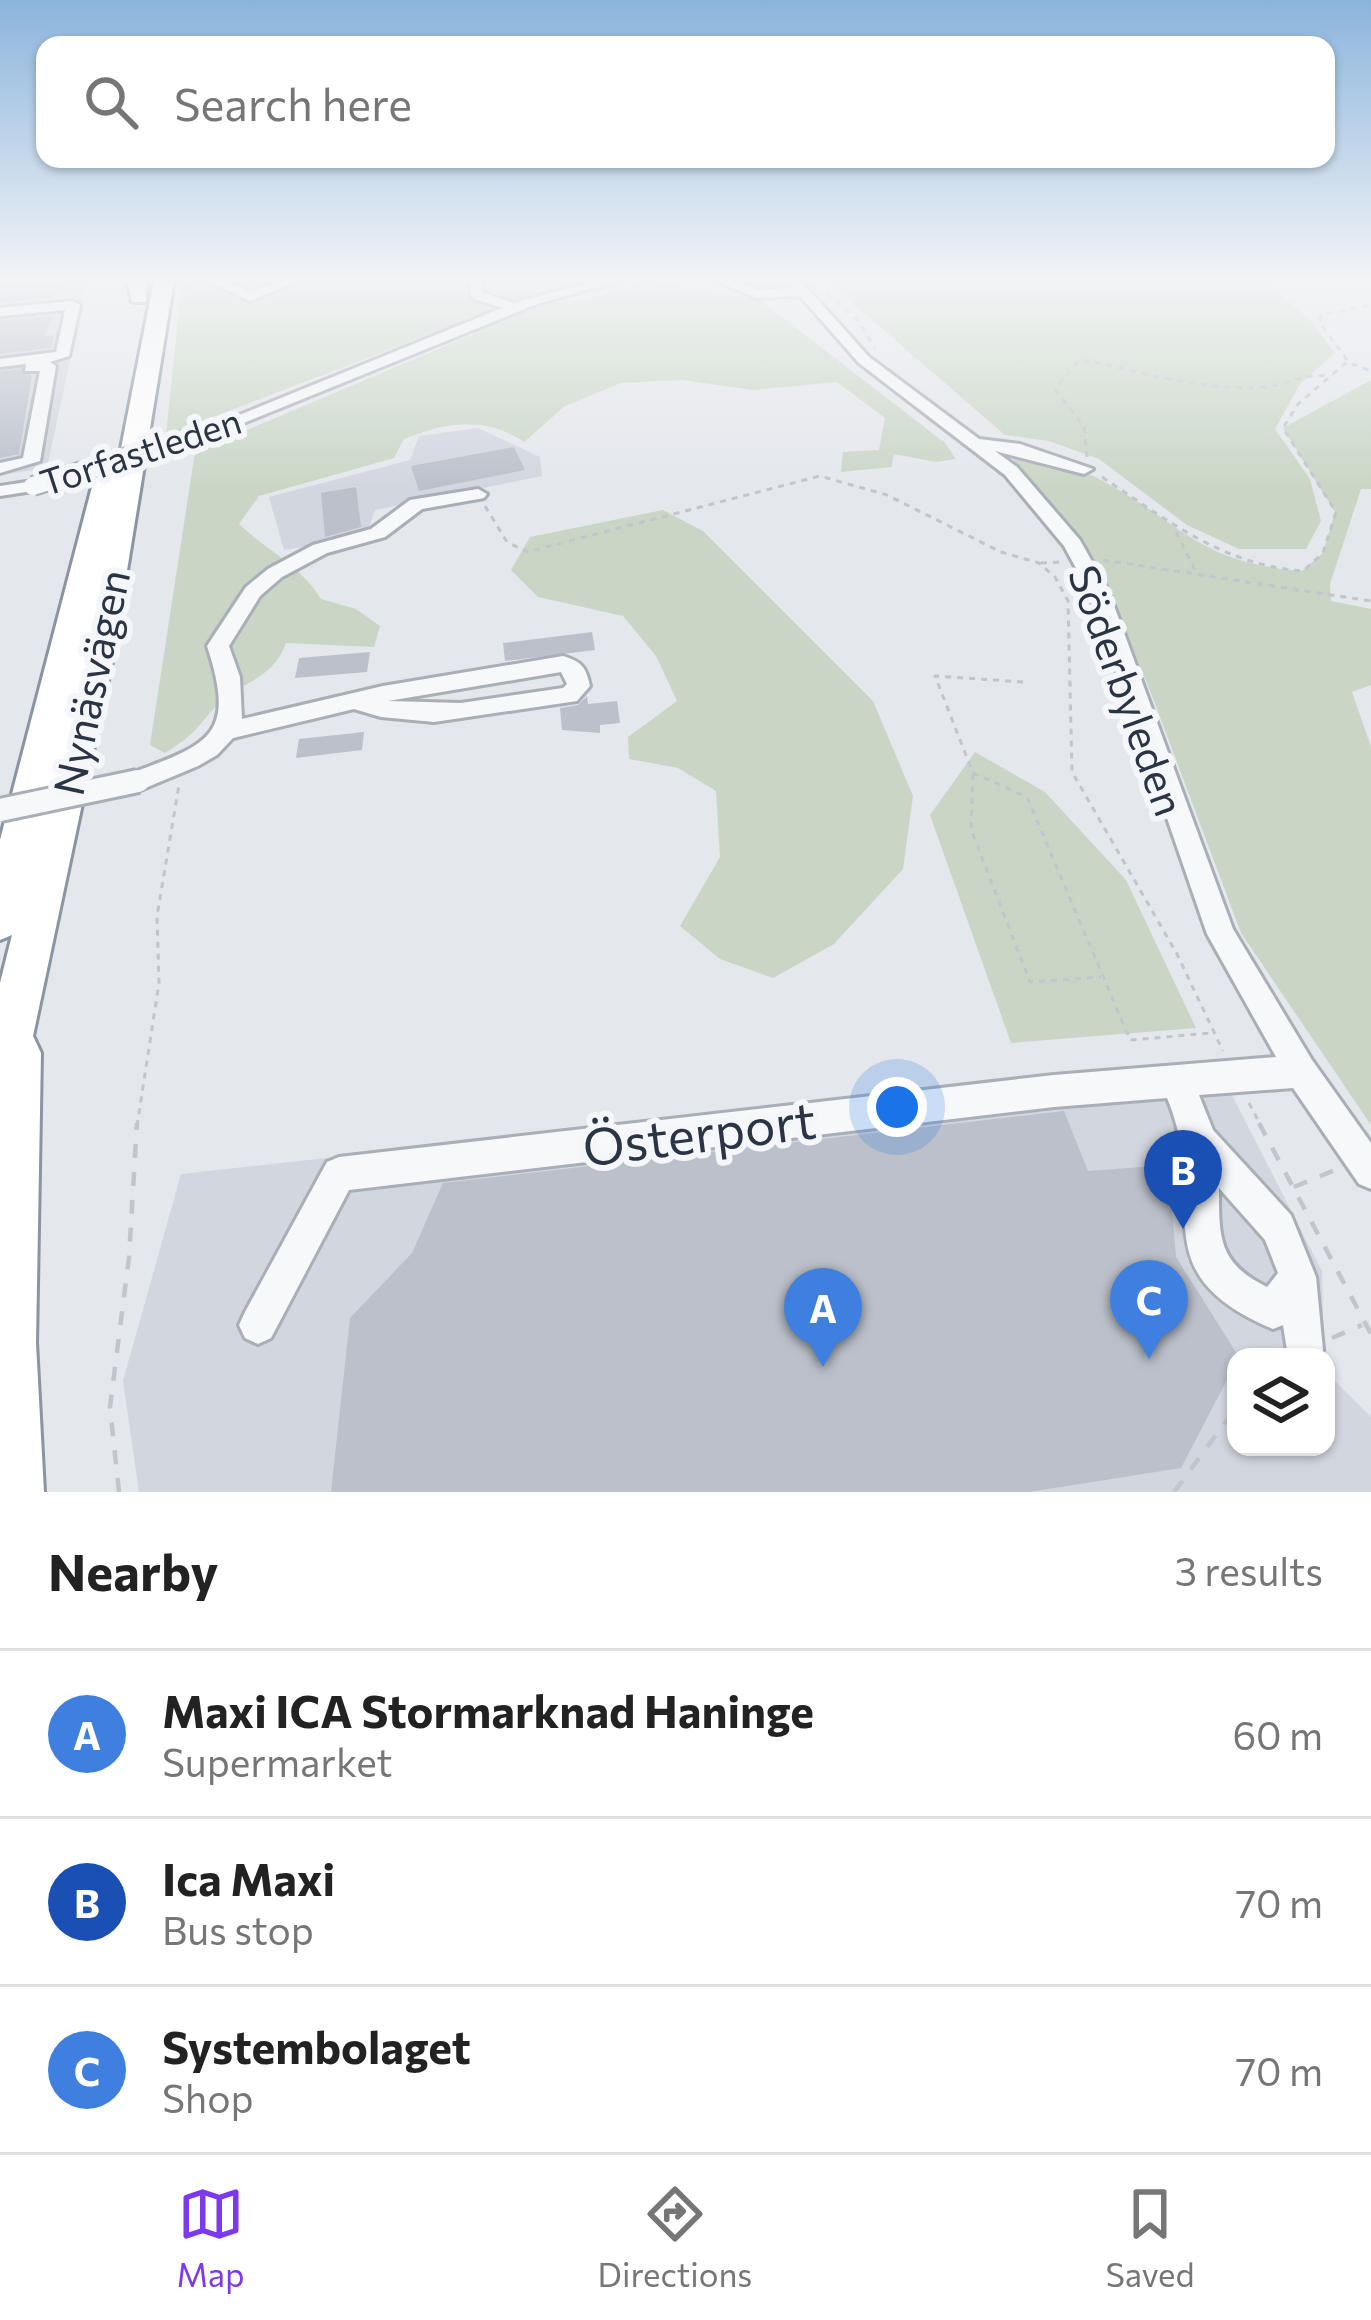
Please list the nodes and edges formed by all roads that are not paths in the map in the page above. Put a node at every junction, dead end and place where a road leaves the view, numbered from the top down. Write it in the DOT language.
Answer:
graph roads {
  1 [pos="63,350"];
  2 [pos="132,350"];
  3 [pos="137,350"];
  4 [pos="411,350"];
  5 [pos="859,350"];
  6 [pos="0,367"];
  7 [pos="980,444"];
  8 [pos="0,468"];
  9 [pos="1084,469"];
  10 [pos="0,491"];
  11 [pos="478,494"];
  12 [pos="356,701"];
  13 [pos="227,731"];
  14 [pos="0,810"];
  15 [pos="1,916"];
  16 [pos="19,1002"];
  17 [pos="1301,1071"];
  18 [pos="0,1080"];
  19 [pos="1177,1084"];
  20 [pos="1200,1142"];
  21 [pos="1366,1165"];
  22 [pos="1298,1277"];
  23 [pos="258,1325"];
  24 [pos="1304,1348"];
  25 [pos="13,1492"];
  1 -- 6 [label="street"];
  2 -- 15 [label="highway, Nynäsvägen"];
  3 -- 16 [label="highway, Nynäsvägen"];
  4 -- 10 [label="street, Torfastleden, bridge"];
  5 -- 7 [label="street, Söderbyleden"];
  6 -- 8 [label="street"];
  7 -- 9 [label="street"];
  7 -- 17 [label="street, Söderbyleden"];
  11 -- 13 [label="street"];
  12 -- 12 [label="street"];
  12 -- 13 [label="street"];
  13 -- 14 [label="street, bridge"];
  16 -- 18 [label="highway, Nynäsvägen"];
  16 -- 25 [label="highway"];
  17 -- 19 [label="street, Österport"];
  17 -- 21 [label="street, Söderbyleden"];
  19 -- 20 [label="street"];
  19 -- 23 [label="street, Österport"];
  20 -- 22 [label="street"];
  20 -- 22 [label="street"];
  22 -- 24 [label="street"];
}
